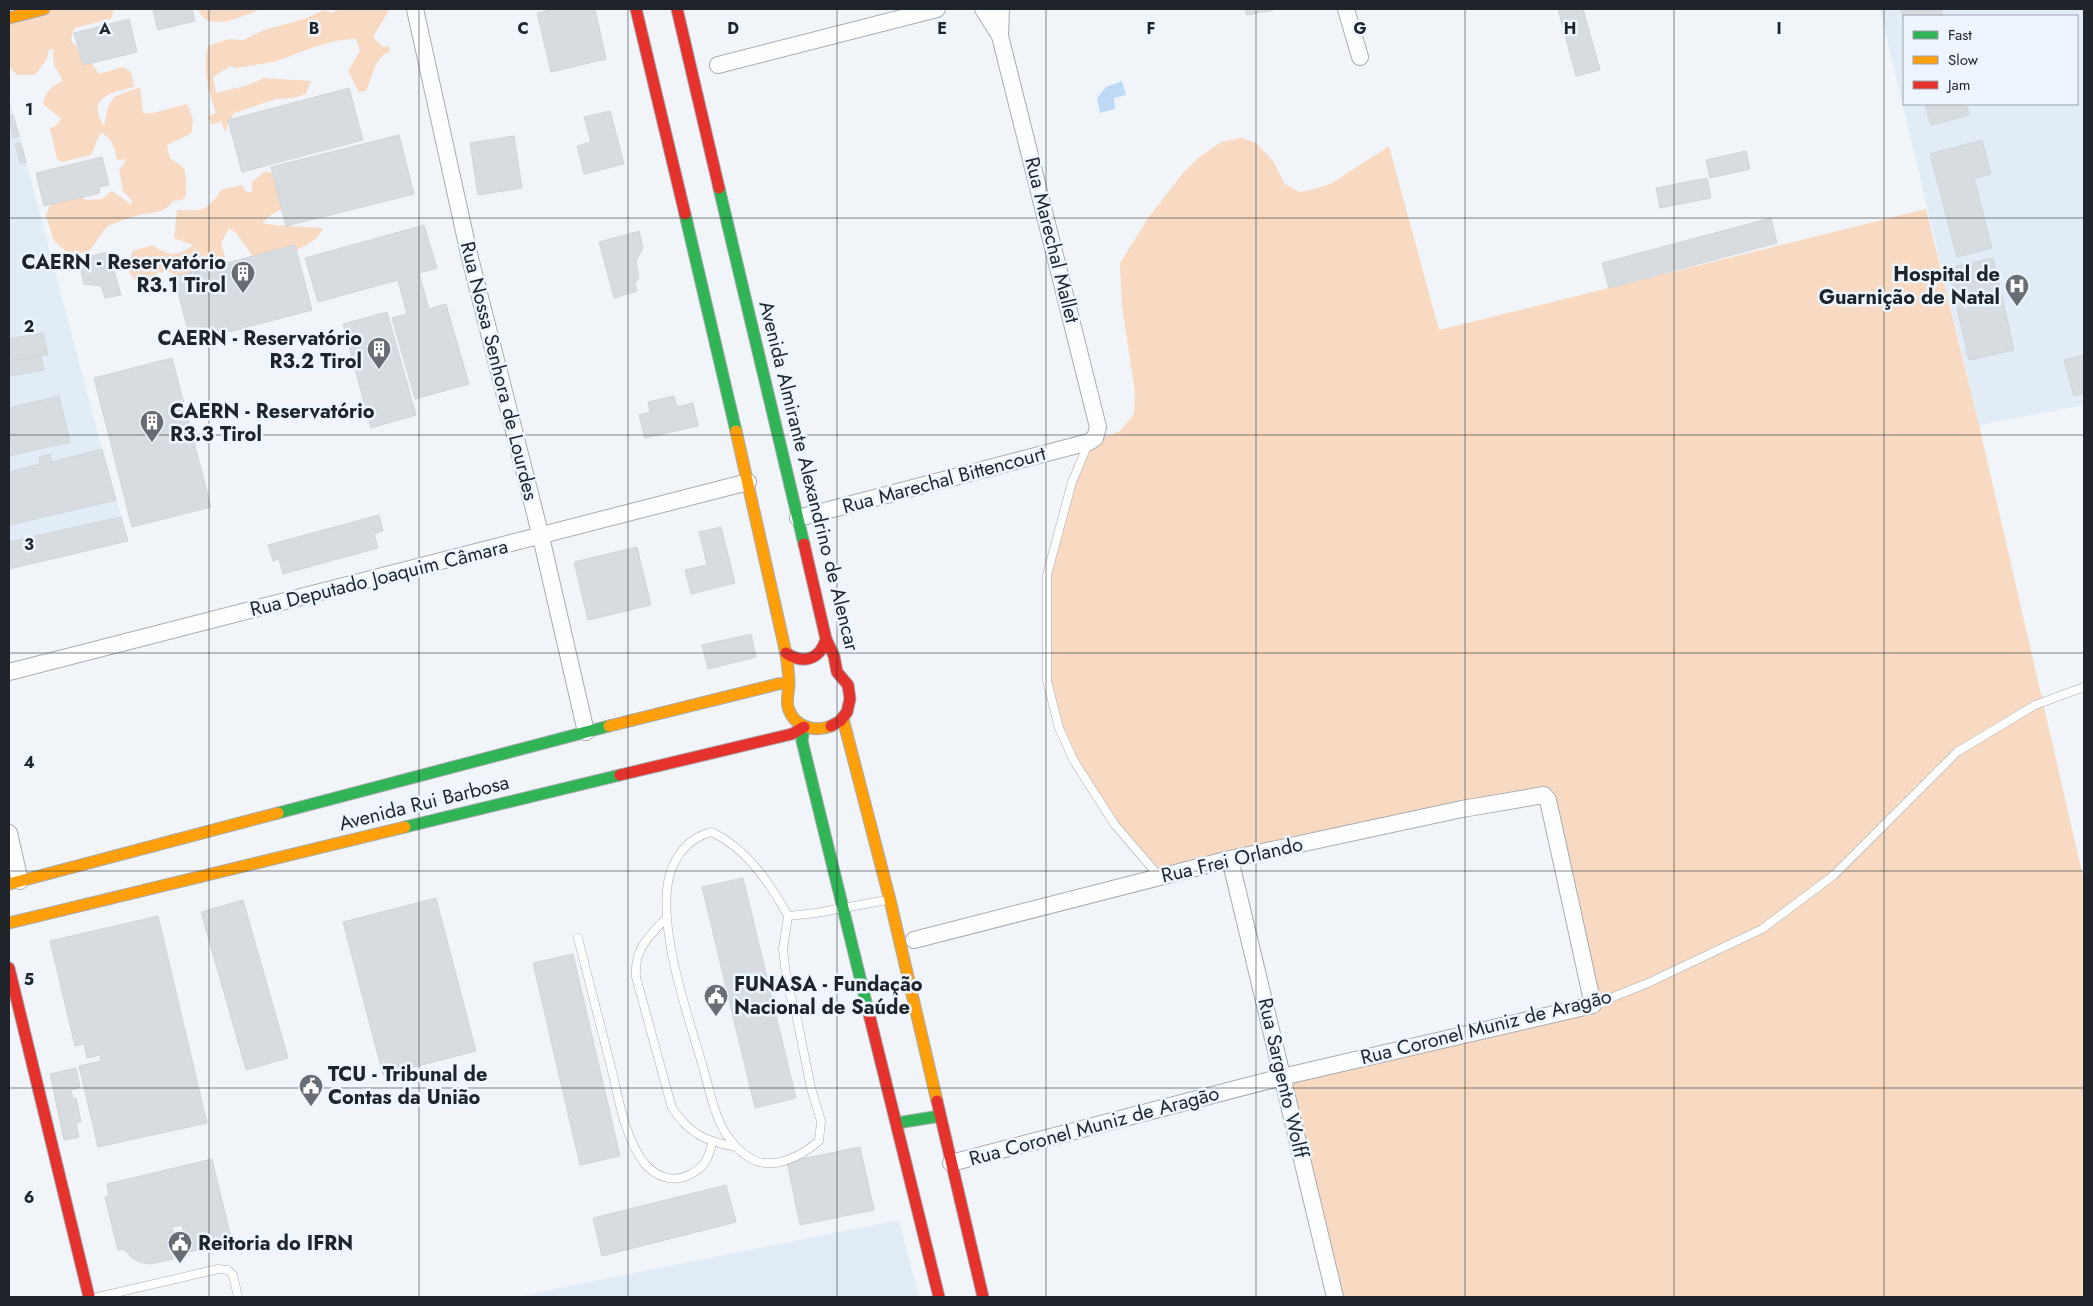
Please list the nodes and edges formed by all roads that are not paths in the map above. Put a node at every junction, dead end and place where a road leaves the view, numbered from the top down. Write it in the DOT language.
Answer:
graph roads {
  1 [pos="44,9"];
  2 [pos="415,9"];
  3 [pos="636,9"];
  4 [pos="676,9"];
  5 [pos="937,9"];
  6 [pos="983,9"];
  7 [pos="1001,9"];
  8 [pos="1346,9"];
  9 [pos="9,18"];
  10 [pos="1000,36"];
  11 [pos="1360,57"];
  12 [pos="718,65"];
  13 [pos="1089,442"];
  14 [pos="748,482"];
  15 [pos="798,518"];
  16 [pos="541,537"];
  17 [pos="782,636"];
  18 [pos="826,639"];
  19 [pos="786,653"];
  20 [pos="828,668"];
  21 [pos="9,672"];
  22 [pos="789,683"];
  23 [pos="2084,687"];
  24 [pos="756,690"];
  25 [pos="843,719"];
  26 [pos="804,726"];
  27 [pos="586,732"];
  28 [pos="9,833"];
  29 [pos="1230,859"];
  30 [pos="1159,876"];
  31 [pos="14,883"];
  32 [pos="890,900"];
  33 [pos="844,907"];
  34 [pos="788,916"];
  35 [pos="667,917"];
  36 [pos="9,923"];
  37 [pos="578,938"];
  38 [pos="914,940"];
  39 [pos="9,968"];
  40 [pos="1593,1005"];
  41 [pos="1282,1077"];
  42 [pos="940,1116"];
  43 [pos="897,1123"];
  44 [pos="712,1143"];
  45 [pos="736,1147"];
  46 [pos="952,1163"];
  47 [pos="88,1297"];
  48 [pos="238,1297"];
  49 [pos="939,1297"];
  50 [pos="983,1297"];
  51 [pos="1335,1297"];
  1 -- 9 [label="main road"];
  2 -- 16 [label="street, Rua Nossa Senhora de Lourdes"];
  3 -- 14 [label="main road"];
  4 -- 15 [label="main road, Avenida Almirante Alexandrino de Alencar"];
  5 -- 12 [label="street"];
  6 -- 10 [label="street, Rua Marechal Mallet"];
  7 -- 10 [label="street, Rua Marechal Mallet"];
  8 -- 11 [label="street"];
  10 -- 13 [label="street, Rua Marechal Mallet"];
  13 -- 15 [label="street, Rua Marechal Bittencourt"];
  13 -- 30 [label="lane"];
  14 -- 16 [label="street, Rua Deputado Joaquim Câmara"];
  14 -- 17 [label="main road"];
  15 -- 18 [label="main road, Avenida Almirante Alexandrino de Alencar"];
  16 -- 21 [label="street, Rua Deputado Joaquim Câmara"];
  16 -- 27 [label="street, Rua Nossa Senhora de Lourdes"];
  17 -- 19 [label="main road"];
  17 -- 24 [label="main road"];
  18 -- 19 [label="main road"];
  18 -- 20 [label="main road, Avenida Almirante Alexandrino de Alencar"];
  19 -- 22 [label="main road"];
  20 -- 22 [label="main road, Avenida Rui Barbosa"];
  20 -- 25 [label="main road, Avenida Almirante Alexandrino de Alencar"];
  22 -- 24 [label="main road, Avenida Rui Barbosa"];
  22 -- 26 [label="main road"];
  23 -- 40 [label="lane, Rua Coronel Muniz de Aragão"];
  24 -- 27 [label="main road, Avenida Rui Barbosa"];
  25 -- 26 [label="main road"];
  25 -- 32 [label="main road"];
  26 -- 33 [label="main road"];
  26 -- 36 [label="main road, Avenida Rui Barbosa"];
  27 -- 31 [label="main road, Avenida Rui Barbosa"];
  28 -- 31 [label="street"];
  29 -- 30 [label="street, Rua Frei Orlando"];
  29 -- 40 [label="street, Rua Frei Orlando"];
  29 -- 41 [label="street, Rua Sargento Wolff"];
  30 -- 38 [label="street, Rua Frei Orlando"];
  32 -- 33 [label="lane"];
  32 -- 42 [label="main road"];
  33 -- 34 [label="lane"];
  33 -- 43 [label="main road"];
  34 -- 35 [label="lane"];
  34 -- 45 [label="lane"];
  35 -- 44 [label="lane"];
  35 -- 45 [label="lane"];
  37 -- 44 [label="lane"];
  39 -- 47 [label="main road"];
  40 -- 41 [label="street, Rua Coronel Muniz de Aragão"];
  41 -- 46 [label="street, Rua Coronel Muniz de Aragão"];
  41 -- 51 [label="street, Rua Sargento Wolff"];
  42 -- 43 [label="main road"];
  42 -- 46 [label="main road"];
  43 -- 49 [label="main road"];
  44 -- 45 [label="lane"];
  46 -- 50 [label="main road"];
  47 -- 48 [label="lane"];
}
